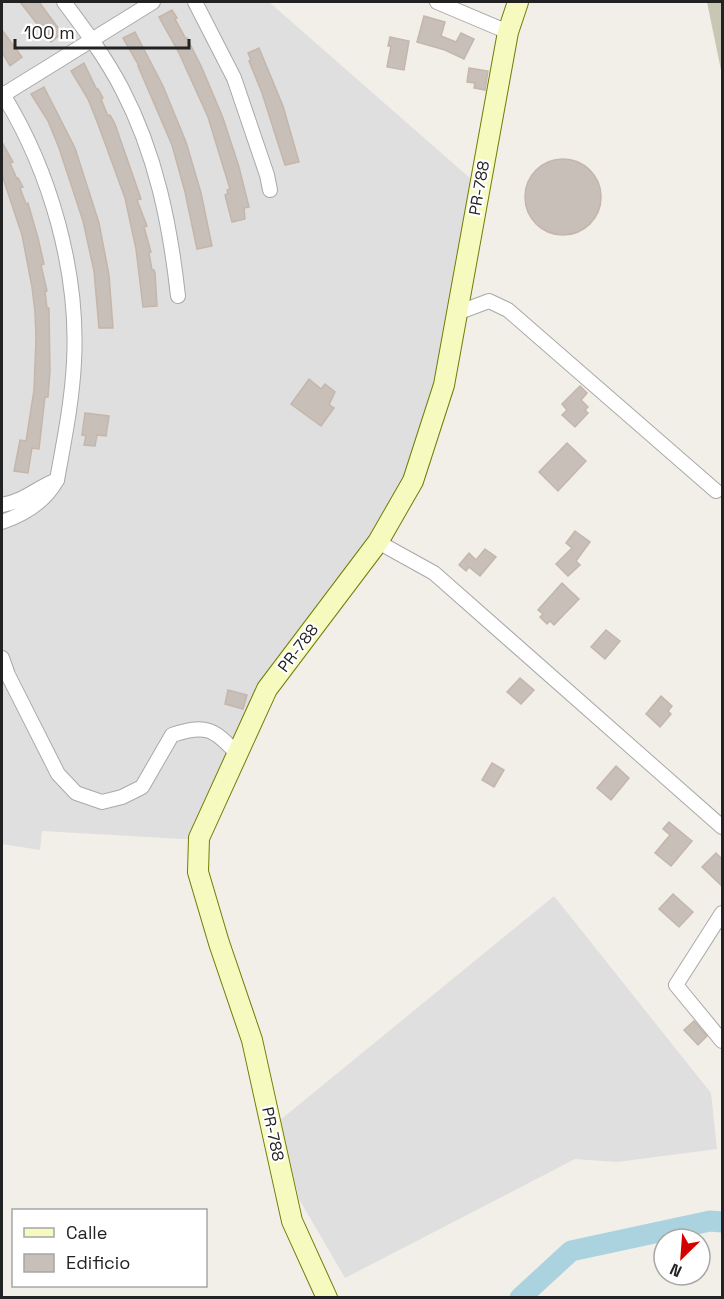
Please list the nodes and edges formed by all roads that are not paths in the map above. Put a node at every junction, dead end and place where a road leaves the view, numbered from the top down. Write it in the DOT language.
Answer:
graph roads {
  1 [pos="64,2"];
  2 [pos="153,2"];
  3 [pos="195,2"];
  4 [pos="437,2"];
  5 [pos="518,2"];
  6 [pos="508,32"];
  7 [pos="92,39"];
  8 [pos="2,94"];
  9 [pos="270,190"];
  10 [pos="178,296"];
  11 [pos="456,313"];
  12 [pos="716,491"];
  13 [pos="36,499"];
  14 [pos="2,506"];
  15 [pos="2,514"];
  16 [pos="2,522"];
  17 [pos="378,542"];
  18 [pos="2,658"];
  19 [pos="237,754"];
  20 [pos="723,827"];
  21 [pos="723,913"];
  22 [pos="723,1041"];
  23 [pos="327,1298"];
  1 -- 7 [label="street"];
  2 -- 7 [label="street"];
  3 -- 9 [label="street"];
  4 -- 6 [label="street"];
  5 -- 6 [label="street, PR-788 / PR-788"];
  6 -- 11 [label="street, PR-788 / PR-788"];
  7 -- 8 [label="street"];
  7 -- 10 [label="street"];
  8 -- 13 [label="street"];
  11 -- 12 [label="street"];
  11 -- 17 [label="street, PR-788 / PR-788"];
  13 -- 14 [label="street"];
  13 -- 16 [label="street"];
  14 -- 15 [label="street"];
  17 -- 19 [label="street, PR-788 / PR-788"];
  17 -- 20 [label="street"];
  18 -- 19 [label="street"];
  19 -- 23 [label="street, PR-788 / PR-788"];
  21 -- 22 [label="street"];
}
